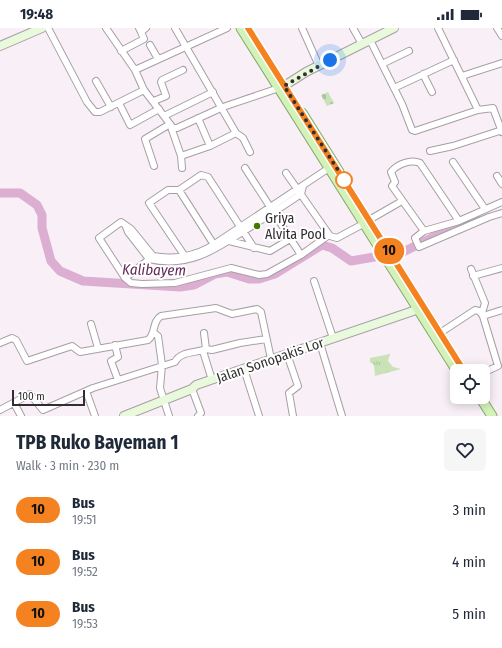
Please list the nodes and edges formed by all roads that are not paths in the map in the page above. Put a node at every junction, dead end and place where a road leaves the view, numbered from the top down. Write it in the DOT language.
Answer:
graph roads {
  1 [pos="42,28"];
  2 [pos="48,28"];
  3 [pos="106,28"];
  4 [pos="175,28"];
  5 [pos="227,28"];
  6 [pos="241,28"];
  7 [pos="248,28"];
  8 [pos="302,28"];
  9 [pos="353,28"];
  10 [pos="394,28"];
  11 [pos="438,28"];
  12 [pos="497,28"];
  13 [pos="142,29"];
  14 [pos="502,36"];
  15 [pos="366,42"];
  16 [pos="150,45"];
  17 [pos="0,46"];
  18 [pos="185,46"];
  19 [pos="121,51"];
  20 [pos="409,51"];
  21 [pos="158,59"];
  22 [pos="454,60"];
  23 [pos="502,63"];
  24 [pos="382,64"];
  25 [pos="319,66"];
  26 [pos="135,70"];
  27 [pos="182,70"];
  28 [pos="423,74"];
  29 [pos="462,76"];
  30 [pos="96,81"];
  31 [pos="282,87"];
  32 [pos="394,88"];
  33 [pos="144,90"];
  34 [pos="213,92"];
  35 [pos="432,92"];
  36 [pos="154,102"];
  37 [pos="119,103"];
  38 [pos="111,107"];
  39 [pos="223,107"];
  40 [pos="159,109"];
  41 [pos="478,110"];
  42 [pos="164,116"];
  43 [pos="198,118"];
  44 [pos="170,124"];
  45 [pos="502,130"];
  46 [pos="236,134"];
  47 [pos="210,146"];
  48 [pos="430,151"];
  49 [pos="250,152"];
  50 [pos="181,156"];
  51 [pos="453,162"];
  52 [pos="154,166"];
  53 [pos="182,168"];
  54 [pos="244,168"];
  55 [pos="330,168"];
  56 [pos="286,173"];
  57 [pos="498,176"];
  58 [pos="502,184"];
  59 [pos="179,190"];
  60 [pos="300,190"];
  61 [pos="401,199"];
  62 [pos="502,202"];
  63 [pos="485,209"];
  64 [pos="272,210"];
  65 [pos="502,213"];
  66 [pos="366,220"];
  67 [pos="458,221"];
  68 [pos="242,229"];
  69 [pos="424,231"];
  70 [pos="328,235"];
  71 [pos="290,238"];
  72 [pos="229,241"];
  73 [pos="215,247"];
  74 [pos="254,248"];
  75 [pos="301,254"];
  76 [pos="151,257"];
  77 [pos="185,258"];
  78 [pos="395,266"];
  79 [pos="502,268"];
  80 [pos="471,269"];
  81 [pos="473,276"];
  82 [pos="125,278"];
  83 [pos="314,280"];
  84 [pos="419,309"];
  85 [pos="502,310"];
  86 [pos="483,316"];
  87 [pos="91,324"];
  88 [pos="153,332"];
  89 [pos="204,333"];
  90 [pos="440,333"];
  91 [pos="333,338"];
  92 [pos="266,339"];
  93 [pos="0,343"];
  94 [pos="320,343"];
  95 [pos="115,345"];
  96 [pos="98,348"];
  97 [pos="204,350"];
  98 [pos="287,354"];
  99 [pos="271,359"];
  100 [pos="453,364"];
  101 [pos="460,364"];
  102 [pos="162,365"];
  103 [pos="244,369"];
  104 [pos="490,370"];
  105 [pos="118,380"];
  106 [pos="212,380"];
  107 [pos="192,390"];
  108 [pos="86,391"];
  109 [pos="162,400"];
  110 [pos="14,403"];
  111 [pos="478,404"];
  112 [pos="484,404"];
  113 [pos="0,410"];
  114 [pos="138,414"];
  115 [pos="20,416"];
  116 [pos="96,416"];
  117 [pos="124,416"];
  118 [pos="169,416"];
  119 [pos="198,416"];
  120 [pos="260,416"];
  121 [pos="294,416"];
  122 [pos="342,416"];
  123 [pos="486,416"];
  124 [pos="492,416"];
  1 -- 17 [label="street"];
  2 -- 38 [label="street"];
  3 -- 19 [label="street"];
  4 -- 18 [label="street"];
  5 -- 18 [label="street"];
  6 -- 31 [label="main road"];
  7 -- 31 [label="main road"];
  8 -- 25 [label="street"];
  9 -- 15 [label="street"];
  10 -- 15 [label="street"];
  11 -- 22 [label="street"];
  12 -- 14 [label="street"];
  13 -- 19 [label="street"];
  15 -- 24 [label="street"];
  15 -- 25 [label="street"];
  16 -- 21 [label="street"];
  18 -- 21 [label="street"];
  18 -- 34 [label="street"];
  19 -- 26 [label="street"];
  20 -- 24 [label="street"];
  21 -- 26 [label="street"];
  22 -- 28 [label="street"];
  22 -- 29 [label="street"];
  23 -- 29 [label="street"];
  24 -- 32 [label="street"];
  25 -- 31 [label="street"];
  26 -- 33 [label="street"];
  27 -- 36 [label="street"];
  28 -- 32 [label="street"];
  28 -- 35 [label="street"];
  29 -- 41 [label="street"];
  30 -- 38 [label="street"];
  31 -- 39 [label="street"];
  31 -- 55 [label="main road"];
  31 -- 66 [label="main road"];
  32 -- 41 [label="street"];
  33 -- 36 [label="street"];
  33 -- 37 [label="street"];
  34 -- 39 [label="street"];
  34 -- 42 [label="street"];
  36 -- 40 [label="street"];
  37 -- 38 [label="street"];
  37 -- 40 [label="street"];
  39 -- 43 [label="street"];
  39 -- 46 [label="street"];
  40 -- 42 [label="street"];
  41 -- 45 [label="street"];
  42 -- 44 [label="street"];
  43 -- 44 [label="street"];
  43 -- 47 [label="street"];
  44 -- 50 [label="street"];
  44 -- 52 [label="street"];
  45 -- 48 [label="street"];
  46 -- 47 [label="street"];
  46 -- 49 [label="street"];
  47 -- 50 [label="street"];
  50 -- 53 [label="street"];
  51 -- 63 [label="street"];
  54 -- 64 [label="street"];
  55 -- 60 [label="street"];
  55 -- 66 [label="main road"];
  56 -- 60 [label="street"];
  57 -- 58 [label="street"];
  59 -- 68 [label="street"];
  59 -- 73 [label="street"];
  59 -- 77 [label="street"];
  60 -- 64 [label="street"];
  60 -- 70 [label="street"];
  61 -- 66 [label="street"];
  61 -- 67 [label="street"];
  61 -- 69 [label="street"];
  62 -- 63 [label="street"];
  63 -- 67 [label="street"];
  64 -- 68 [label="street"];
  64 -- 71 [label="street"];
  65 -- 69 [label="street"];
  66 -- 70 [label="street"];
  66 -- 78 [label="main road"];
  67 -- 69 [label="street"];
  68 -- 72 [label="street"];
  68 -- 73 [label="street"];
  68 -- 74 [label="street"];
  70 -- 75 [label="street"];
  71 -- 74 [label="street"];
  71 -- 75 [label="street"];
  72 -- 73 [label="street"];
  72 -- 74 [label="street"];
  73 -- 77 [label="street"];
  75 -- 82 [label="street"];
  76 -- 77 [label="street"];
  76 -- 82 [label="street"];
  76 -- 82 [label="street"];
  78 -- 84 [label="main road"];
  78 -- 90 [label="main road"];
  79 -- 81 [label="street"];
  80 -- 81 [label="street"];
  81 -- 86 [label="street"];
  83 -- 91 [label="street"];
  84 -- 91 [label="street, Jalan Sonopakis Lor"];
  84 -- 100 [label="main road"];
  85 -- 86 [label="street"];
  86 -- 90 [label="street"];
  86 -- 104 [label="street"];
  87 -- 96 [label="street"];
  88 -- 92 [label="street"];
  88 -- 95 [label="street"];
  88 -- 102 [label="street"];
  89 -- 97 [label="street"];
  90 -- 101 [label="main road"];
  91 -- 94 [label="street, Jalan Sonopakis Lor"];
  92 -- 97 [label="street"];
  92 -- 99 [label="street"];
  93 -- 96 [label="street"];
  94 -- 98 [label="street, Jalan Sonopakis Lor"];
  94 -- 122 [label="street"];
  95 -- 96 [label="street"];
  95 -- 105 [label="street"];
  97 -- 102 [label="street"];
  97 -- 106 [label="street"];
  98 -- 99 [label="street, Jalan Sonopakis Lor"];
  98 -- 121 [label="street"];
  99 -- 103 [label="street, Jalan Sonopakis Lor"];
  102 -- 105 [label="street"];
  102 -- 109 [label="street"];
  103 -- 106 [label="street, Jalan Sonopakis Lor"];
  103 -- 120 [label="street"];
  105 -- 108 [label="street"];
  106 -- 107 [label="street, Jalan Sonopakis Lor"];
  107 -- 109 [label="street, Jalan Sonopakis Lor"];
  107 -- 119 [label="street"];
  108 -- 110 [label="street"];
  108 -- 116 [label="street"];
  109 -- 114 [label="street, Jalan Sonopakis Lor"];
  109 -- 118 [label="street"];
  110 -- 113 [label="street"];
  110 -- 115 [label="street"];
  111 -- 123 [label="main road"];
  112 -- 124 [label="main road"];
  114 -- 117 [label="street, Jalan Sonopakis Lor"];
}
